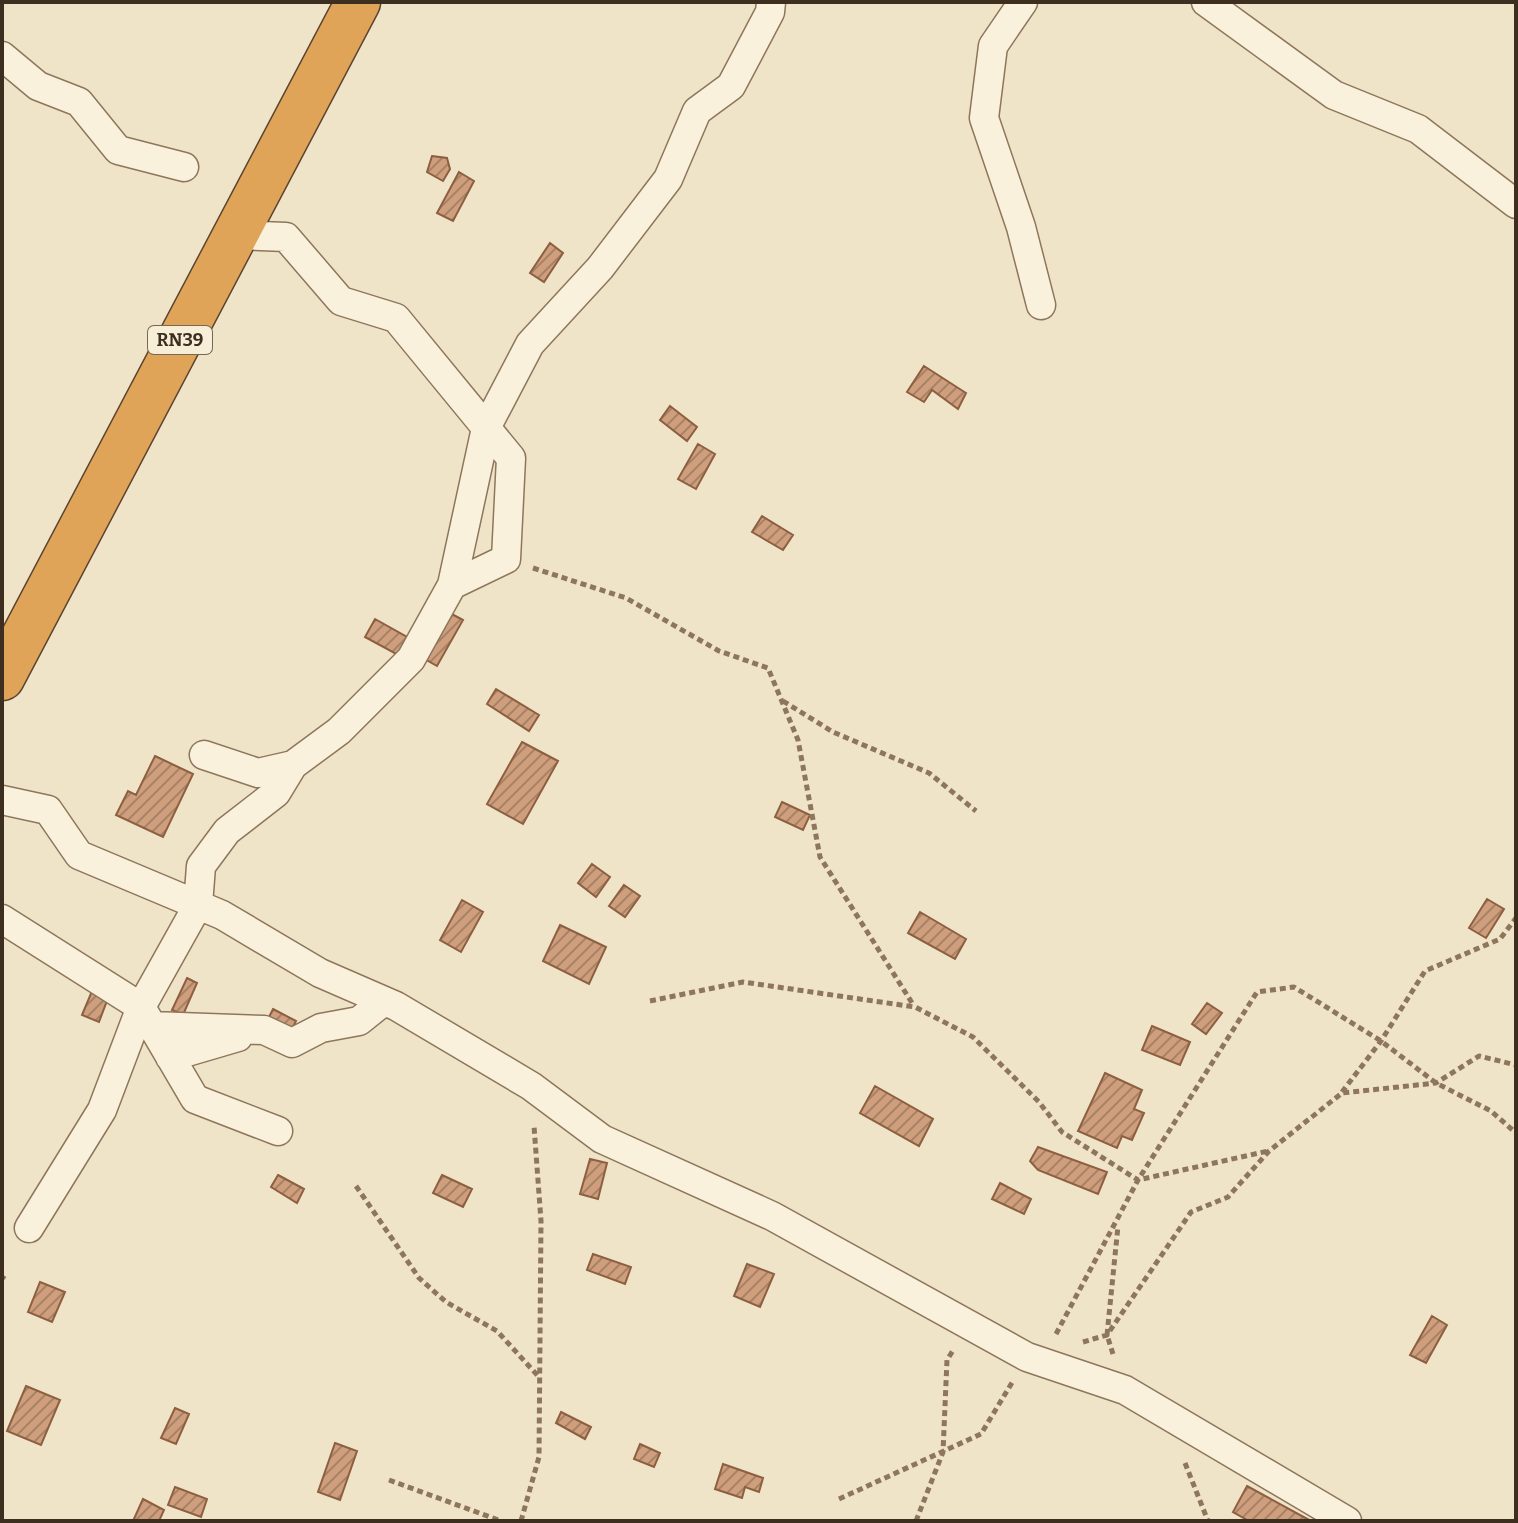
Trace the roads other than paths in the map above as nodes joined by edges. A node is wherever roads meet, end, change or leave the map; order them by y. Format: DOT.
graph roads {
  1 [pos="358,2"];
  2 [pos="771,2"];
  3 [pos="1023,2"];
  4 [pos="1206,2"];
  5 [pos="2,56"];
  6 [pos="184,167"];
  7 [pos="1516,204"];
  8 [pos="236,235"];
  9 [pos="1041,305"];
  10 [pos="486,428"];
  11 [pos="452,585"];
  12 [pos="2,678"];
  13 [pos="204,755"];
  14 [pos="293,765"];
  15 [pos="2,800"];
  16 [pos="198,905"];
  17 [pos="2,919"];
  18 [pos="384,1001"];
  19 [pos="146,1017"];
  20 [pos="264,1030"];
  21 [pos="170,1057"];
  22 [pos="278,1131"];
  23 [pos="29,1228"];
  24 [pos="1347,1521"];
  1 -- 8 [label="highway, RN39"];
  2 -- 10 [label="street"];
  3 -- 9 [label="street"];
  4 -- 7 [label="street"];
  5 -- 6 [label="street"];
  8 -- 10 [label="street"];
  8 -- 12 [label="highway, RN39"];
  10 -- 11 [label="street"];
  10 -- 11 [label="street"];
  11 -- 14 [label="street"];
  13 -- 14 [label="street"];
  14 -- 16 [label="street"];
  15 -- 16 [label="street"];
  16 -- 18 [label="street"];
  16 -- 19 [label="street"];
  17 -- 19 [label="street"];
  18 -- 20 [label="street"];
  18 -- 24 [label="street"];
  19 -- 20 [label="street"];
  19 -- 21 [label="street"];
  19 -- 23 [label="street"];
  20 -- 21 [label="street"];
  21 -- 22 [label="street"];
}
